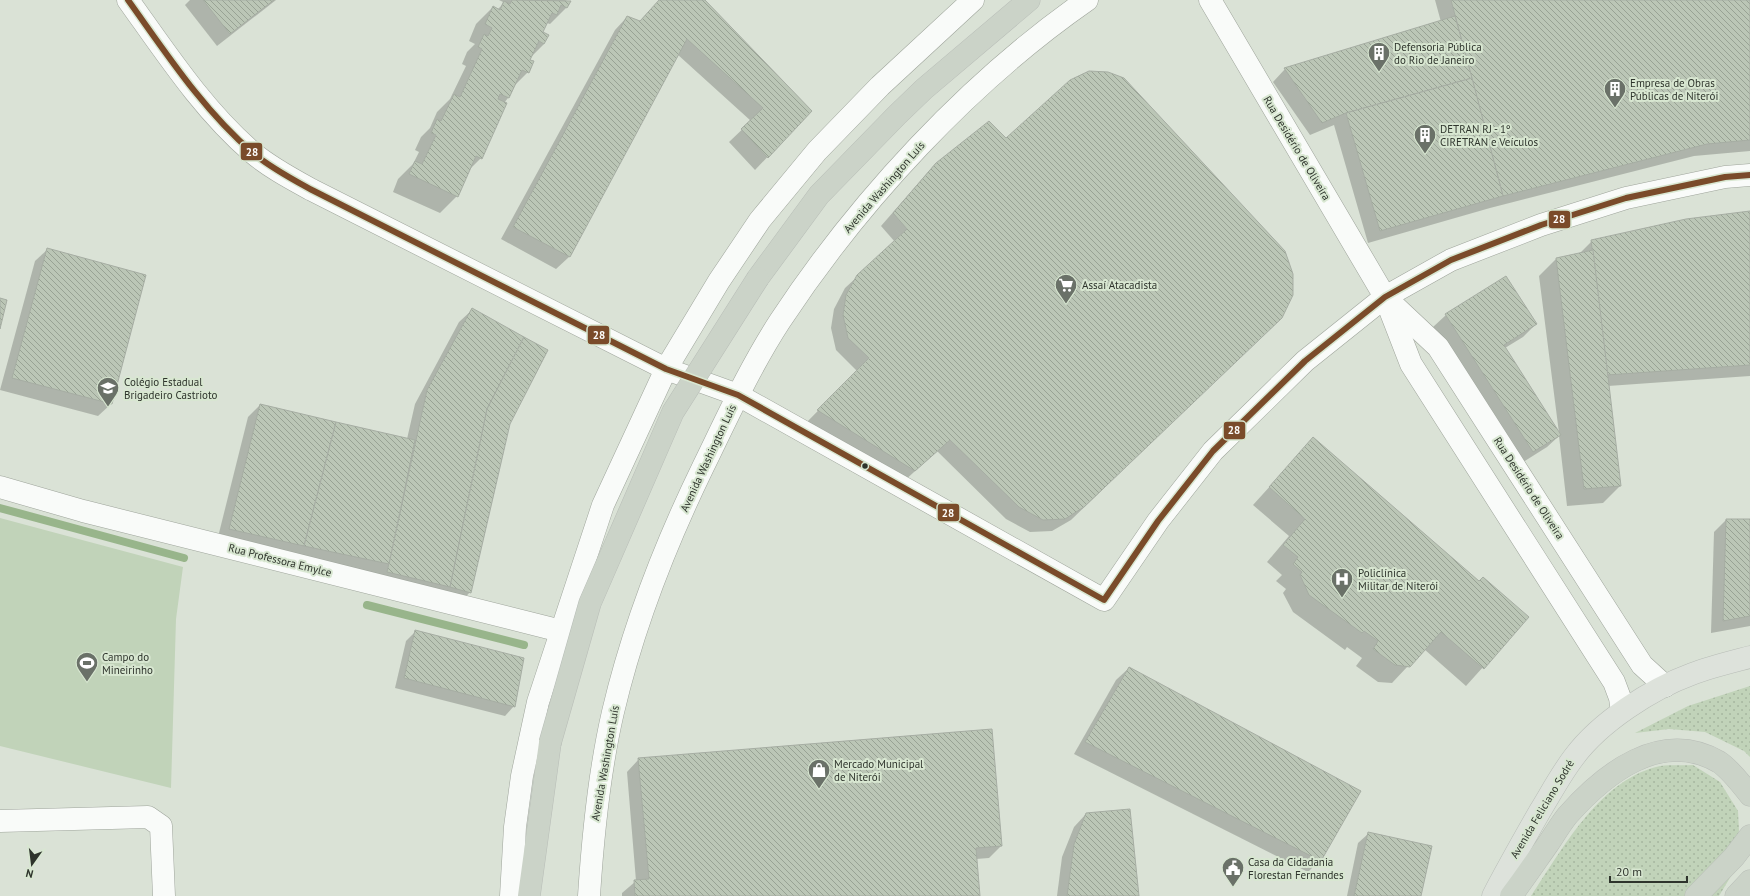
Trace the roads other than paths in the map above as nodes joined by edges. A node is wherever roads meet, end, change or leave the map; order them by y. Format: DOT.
graph roads {
  1 [pos="128,0"];
  2 [pos="973,0"];
  3 [pos="1029,0"];
  4 [pos="1087,0"];
  5 [pos="1210,0"];
  6 [pos="1750,175"];
  7 [pos="1385,297"];
  8 [pos="666,369"];
  9 [pos="738,395"];
  10 [pos="0,487"];
  11 [pos="561,631"];
  12 [pos="1750,657"];
  13 [pos="1665,686"];
  14 [pos="1622,711"];
  15 [pos="1750,795"];
  16 [pos="0,821"];
  17 [pos="1750,836"];
  18 [pos="1750,880"];
  19 [pos="164,896"];
  20 [pos="511,896"];
  21 [pos="529,896"];
  22 [pos="588,896"];
  23 [pos="1493,896"];
  24 [pos="1511,896"];
  25 [pos="1696,896"];
  26 [pos="1736,896"];
  1 -- 8 [label="street"];
  2 -- 8 [label="street"];
  3 -- 21 [label="highway, bridge"];
  4 -- 9 [label="street, Avenida Washington Luís"];
  5 -- 7 [label="street, Rua Desidério de Oliveira"];
  6 -- 7 [label="street"];
  7 -- 9 [label="street"];
  7 -- 13 [label="street, Rua Desidério de Oliveira"];
  7 -- 14 [label="street, Rua Desidério de Oliveira"];
  8 -- 9 [label="street"];
  8 -- 11 [label="street"];
  9 -- 22 [label="street, Avenida Washington Luís"];
  10 -- 11 [label="street, Rua Professora Emylce"];
  11 -- 20 [label="street"];
  12 -- 13 [label="main road, Avenida Feliciano Sodré"];
  13 -- 14 [label="main road, Avenida Feliciano Sodré"];
  14 -- 23 [label="main road, Avenida Feliciano Sodré"];
  15 -- 24 [label="highway"];
  16 -- 19 [label="street"];
  17 -- 25 [label="highway"];
  18 -- 26 [label="highway"];
}
